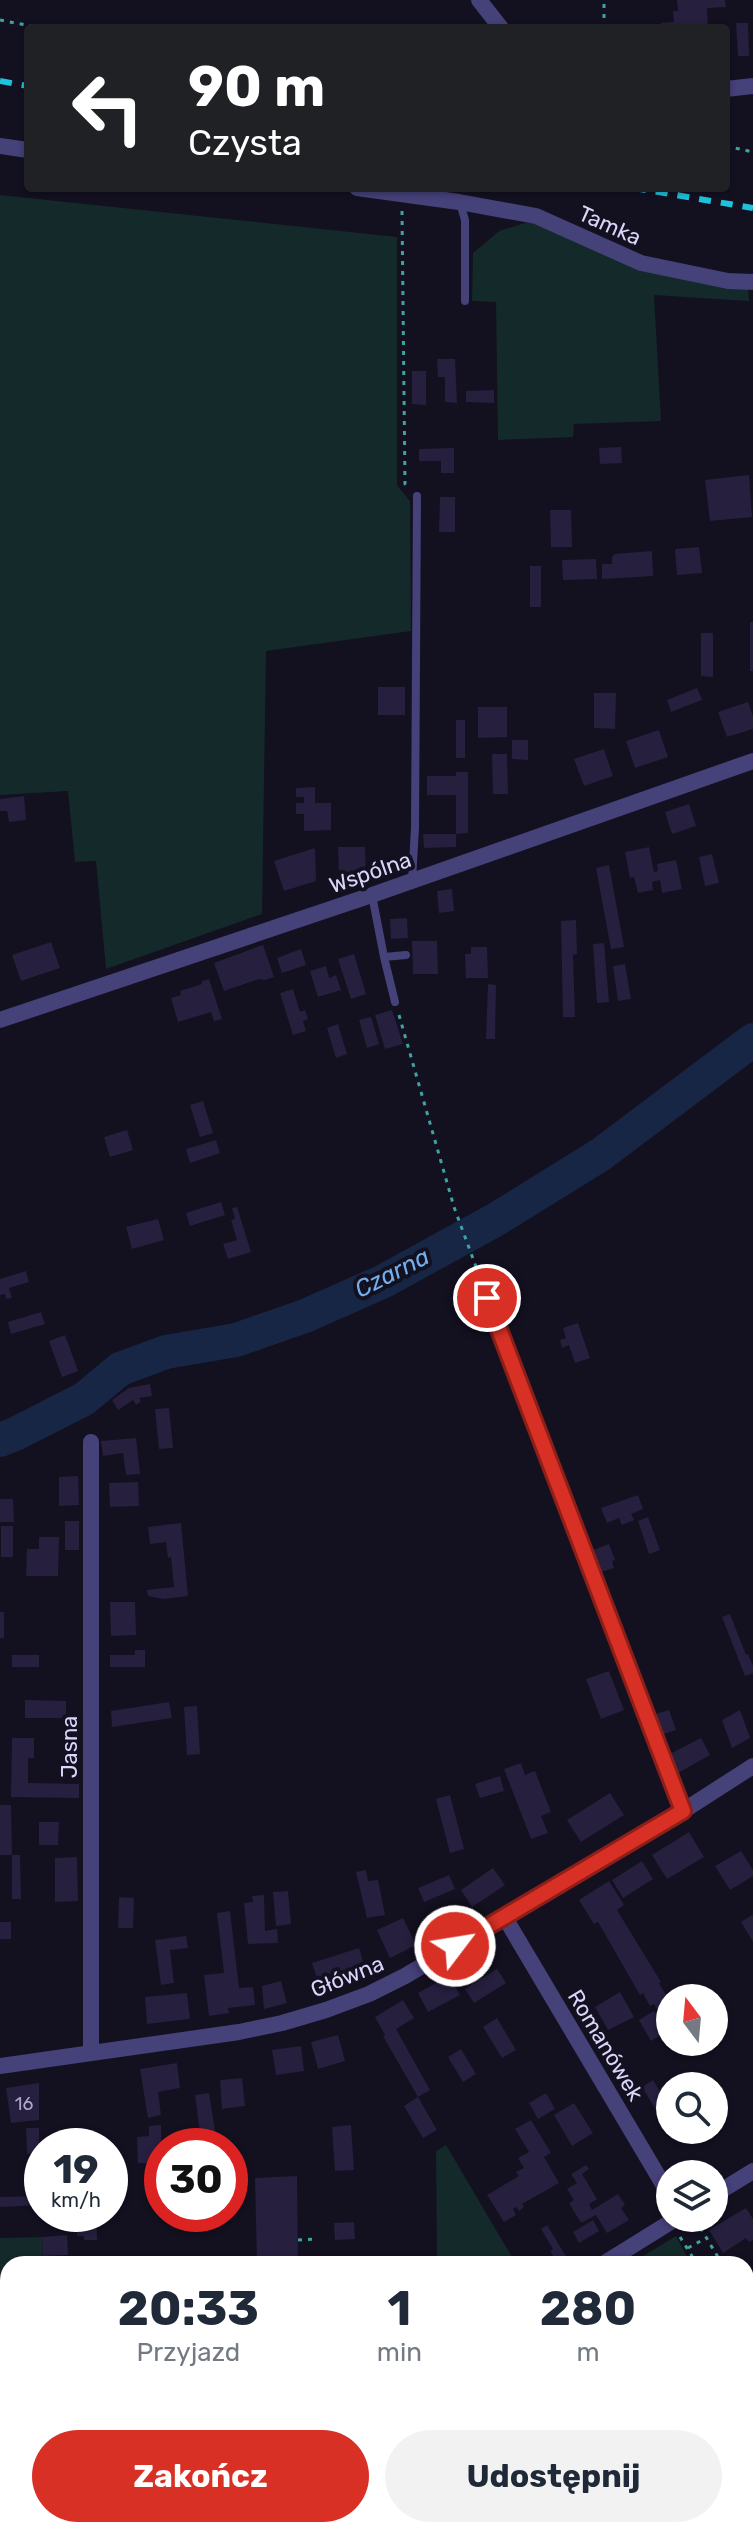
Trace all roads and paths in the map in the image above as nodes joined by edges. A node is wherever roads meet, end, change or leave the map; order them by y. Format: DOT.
graph roads {
  1 [pos="479,0"];
  2 [pos="604,0"];
  3 [pos="0,20"];
  4 [pos="498,24"];
  5 [pos="604,24"];
  6 [pos="24,25"];
  7 [pos="753,86"];
  8 [pos="730,89"];
  9 [pos="0,146"];
  10 [pos="730,147"];
  11 [pos="24,149"];
  12 [pos="753,152"];
  13 [pos="383,192"];
  14 [pos="402,195"];
  15 [pos="459,202"];
  16 [pos="753,283"];
  17 [pos="465,301"];
  18 [pos="417,496"];
  19 [pos="753,761"];
  20 [pos="412,881"];
  21 [pos="372,895"];
  22 [pos="406,955"];
  23 [pos="384,957"];
  24 [pos="395,1002"];
  25 [pos="0,1020"];
  26 [pos="487,1298"];
  27 [pos="91,1442"];
  28 [pos="753,1766"];
  29 [pos="683,1811"];
  30 [pos="504,1916"];
  31 [pos="91,2052"];
  32 [pos="0,2066"];
  33 [pos="753,2171"];
  34 [pos="656,2172"];
  35 [pos="728,2186"];
  36 [pos="656,2231"];
  37 [pos="703,2232"];
  38 [pos="706,2238"];
  39 [pos="318,2239"];
  40 [pos="298,2240"];
  41 [pos="688,2248"];
  42 [pos="616,2256"];
  43 [pos="717,2256"];
  1 -- 4 [label="street"];
  2 -- 5 [label="path"];
  3 -- 6 [label="path"];
  7 -- 8 [label="street"];
  9 -- 11 [label="street"];
  10 -- 12 [label="path"];
  13 -- 14 [label="street, Tamka"];
  14 -- 15 [label="street, Tamka"];
  14 -- 18 [label="path"];
  15 -- 16 [label="street, Tamka"];
  15 -- 17 [label="lane"];
  18 -- 20 [label="lane"];
  19 -- 20 [label="street, Wspólna"];
  20 -- 21 [label="street, Wspólna"];
  21 -- 23 [label="lane"];
  21 -- 25 [label="street, Wspólna"];
  22 -- 23 [label="lane"];
  23 -- 24 [label="lane"];
  24 -- 26 [label="path"];
  26 -- 29 [label="street"];
  27 -- 31 [label="street, Jasna"];
  28 -- 29 [label="street, Główna"];
  29 -- 30 [label="street, Główna"];
  30 -- 31 [label="street, Główna"];
  30 -- 34 [label="street, Romanówek"];
  31 -- 32 [label="street, Główna"];
  33 -- 35 [label="street"];
  36 -- 42 [label="street"];
  37 -- 38 [label="path"];
  38 -- 41 [label="path"];
  38 -- 43 [label="path"];
  39 -- 40 [label="path"];
}
